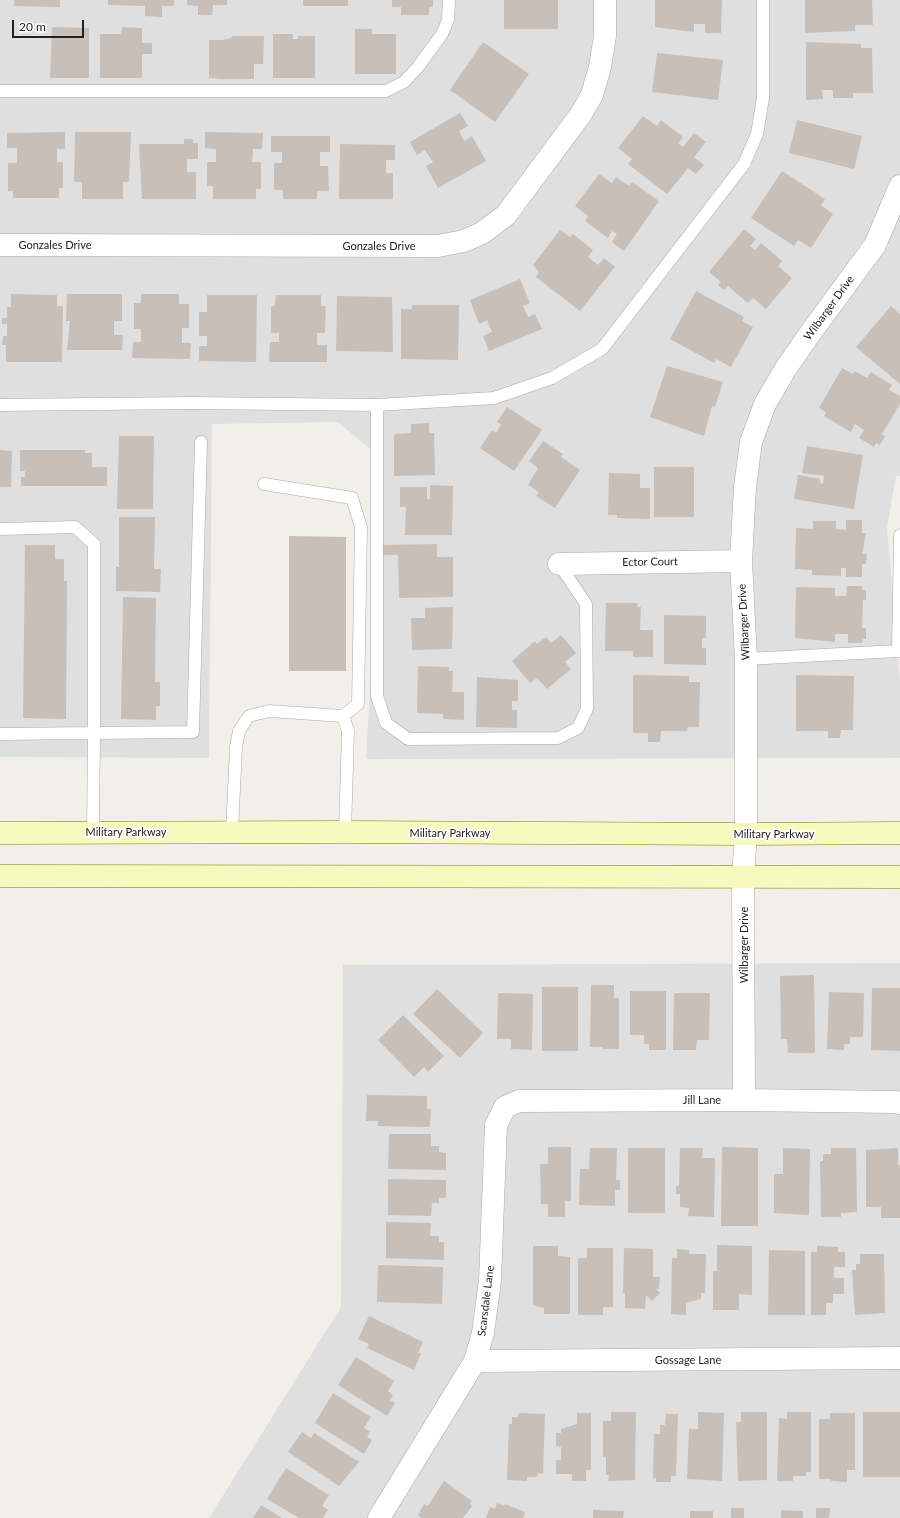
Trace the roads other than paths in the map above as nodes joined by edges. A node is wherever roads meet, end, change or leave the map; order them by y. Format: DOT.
graph roads {
  1 [pos="449,0"];
  2 [pos="605,0"];
  3 [pos="763,0"];
  4 [pos="0,91"];
  5 [pos="900,186"];
  6 [pos="0,245"];
  7 [pos="0,404"];
  8 [pos="376,405"];
  9 [pos="201,442"];
  10 [pos="264,484"];
  11 [pos="0,529"];
  12 [pos="900,535"];
  13 [pos="741,560"];
  14 [pos="559,564"];
  15 [pos="746,659"];
  16 [pos="343,716"];
  17 [pos="94,733"];
  18 [pos="0,734"];
  19 [pos="93,832"];
  20 [pos="232,832"];
  21 [pos="345,832"];
  22 [pos="0,833"];
  23 [pos="900,833"];
  24 [pos="746,834"];
  25 [pos="0,876"];
  26 [pos="743,876"];
  27 [pos="900,877"];
  28 [pos="744,1100"];
  29 [pos="900,1103"];
  30 [pos="505,1107"];
  31 [pos="900,1358"];
  32 [pos="475,1361"];
  33 [pos="379,1518"];
  1 -- 4 [label="lane"];
  2 -- 6 [label="street, Gonzales Drive"];
  3 -- 8 [label="lane"];
  5 -- 13 [label="street, Wilbarger Drive"];
  7 -- 8 [label="lane"];
  8 -- 14 [label="lane"];
  9 -- 17 [label="lane"];
  10 -- 16 [label="lane"];
  11 -- 17 [label="lane"];
  12 -- 15 [label="lane"];
  13 -- 14 [label="street, Ector Court"];
  13 -- 15 [label="street, Wilbarger Drive"];
  15 -- 24 [label="street, Wilbarger Drive"];
  16 -- 20 [label="lane"];
  16 -- 21 [label="lane"];
  17 -- 18 [label="lane"];
  17 -- 19 [label="lane"];
  19 -- 20 [label="main road, Military Parkway"];
  19 -- 22 [label="main road, Military Parkway"];
  20 -- 21 [label="main road, Military Parkway"];
  21 -- 24 [label="main road, Military Parkway"];
  23 -- 24 [label="main road, Military Parkway"];
  24 -- 26 [label="street, Wilbarger Drive"];
  25 -- 26 [label="main road"];
  26 -- 27 [label="main road"];
  26 -- 28 [label="street, Wilbarger Drive"];
  28 -- 29 [label="street, Jill Lane"];
  28 -- 30 [label="street, Jill Lane"];
  30 -- 32 [label="street, Scarsdale Lane"];
  31 -- 32 [label="street, Gossage Lane"];
  32 -- 33 [label="street, Scarsdale Lane"];
}
